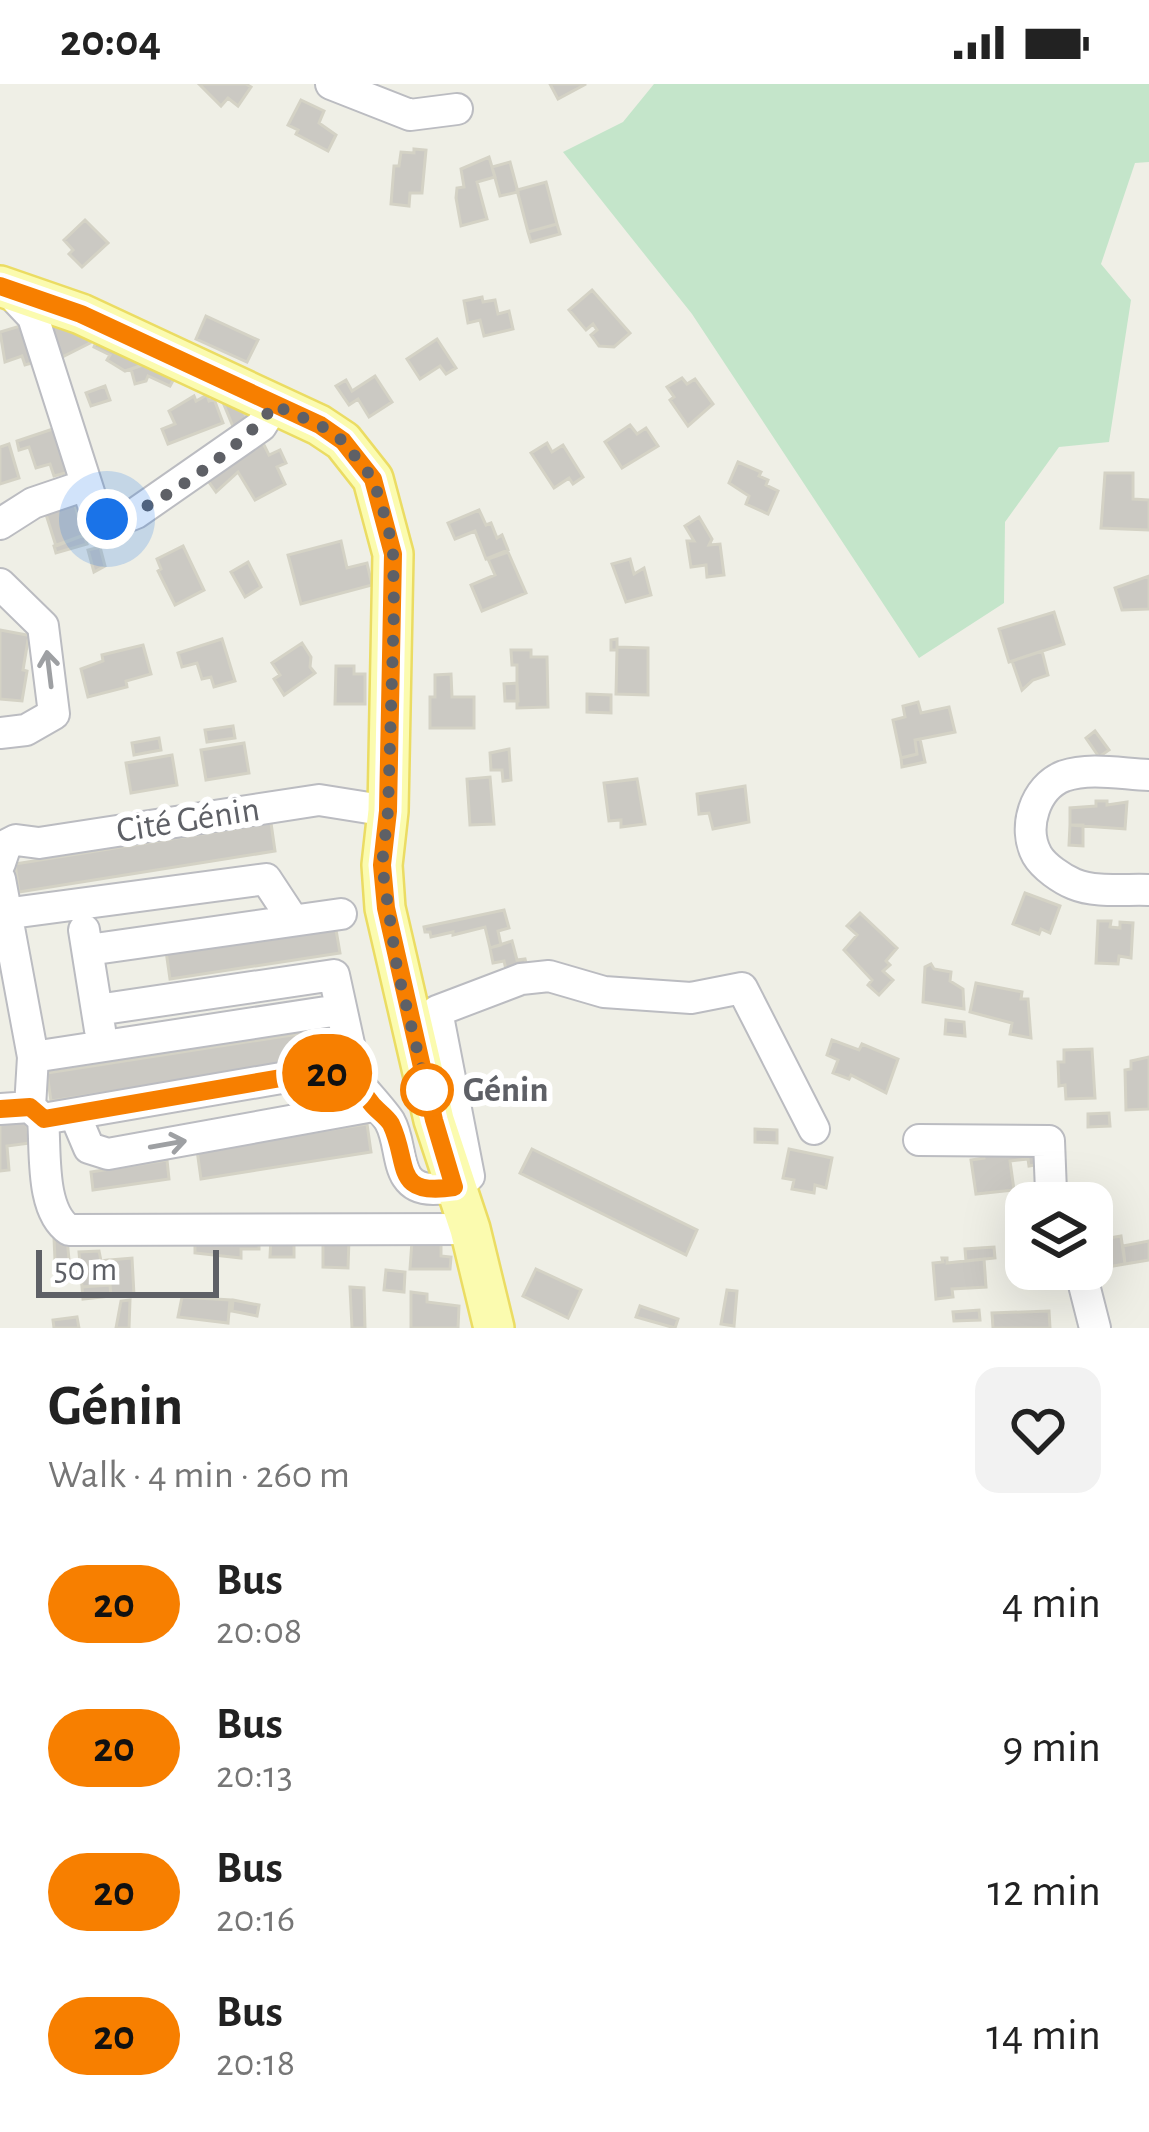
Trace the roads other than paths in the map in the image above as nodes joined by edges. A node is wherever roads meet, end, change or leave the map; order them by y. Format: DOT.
graph roads {
  1 [pos="331,84"];
  2 [pos="458,109"];
  3 [pos="9,288"];
  4 [pos="274,405"];
  5 [pos="86,485"];
  6 [pos="0,524"];
  7 [pos="0,584"];
  8 [pos="0,733"];
  9 [pos="1149,775"];
  10 [pos="388,811"];
  11 [pos="0,862"];
  12 [pos="0,879"];
  13 [pos="1149,890"];
  14 [pos="80,906"];
  15 [pos="4,914"];
  16 [pos="341,914"];
  17 [pos="293,920"];
  18 [pos="88,950"];
  19 [pos="98,1010"];
  20 [pos="339,1010"];
  21 [pos="103,1046"];
  22 [pos="33,1057"];
  23 [pos="352,1077"];
  24 [pos="373,1106"];
  25 [pos="37,1113"];
  26 [pos="814,1130"];
  27 [pos="919,1140"];
  28 [pos="1051,1182"];
  29 [pos="454,1187"];
  30 [pos="470,1228"];
  31 [pos="1085,1290"];
  32 [pos="494,1328"];
  33 [pos="1095,1328"];
  1 -- 2 [label="street"];
  3 -- 4 [label="main road"];
  3 -- 5 [label="street"];
  4 -- 5 [label="street"];
  4 -- 10 [label="main road"];
  5 -- 6 [label="street"];
  8 -- 7 [label="street, one-way"];
  9 -- 13 [label="street"];
  10 -- 11 [label="street, Cité Génin"];
  10 -- 29 [label="main road"];
  12 -- 15 [label="street"];
  14 -- 15 [label="street"];
  14 -- 17 [label="street"];
  14 -- 18 [label="street"];
  15 -- 22 [label="street"];
  16 -- 17 [label="street"];
  17 -- 18 [label="street"];
  18 -- 19 [label="street"];
  19 -- 20 [label="street"];
  19 -- 21 [label="street"];
  20 -- 21 [label="street"];
  20 -- 23 [label="street"];
  21 -- 22 [label="street"];
  22 -- 25 [label="street"];
  23 -- 24 [label="street"];
  23 -- 25 [label="street"];
  25 -- 24 [label="street, one-way"];
  24 -- 29 [label="street"];
  25 -- 30 [label="street"];
  26 -- 29 [label="street"];
  27 -- 28 [label="street"];
  29 -- 30 [label="main road"];
  30 -- 32 [label="main road"];
  31 -- 33 [label="street"];
}
